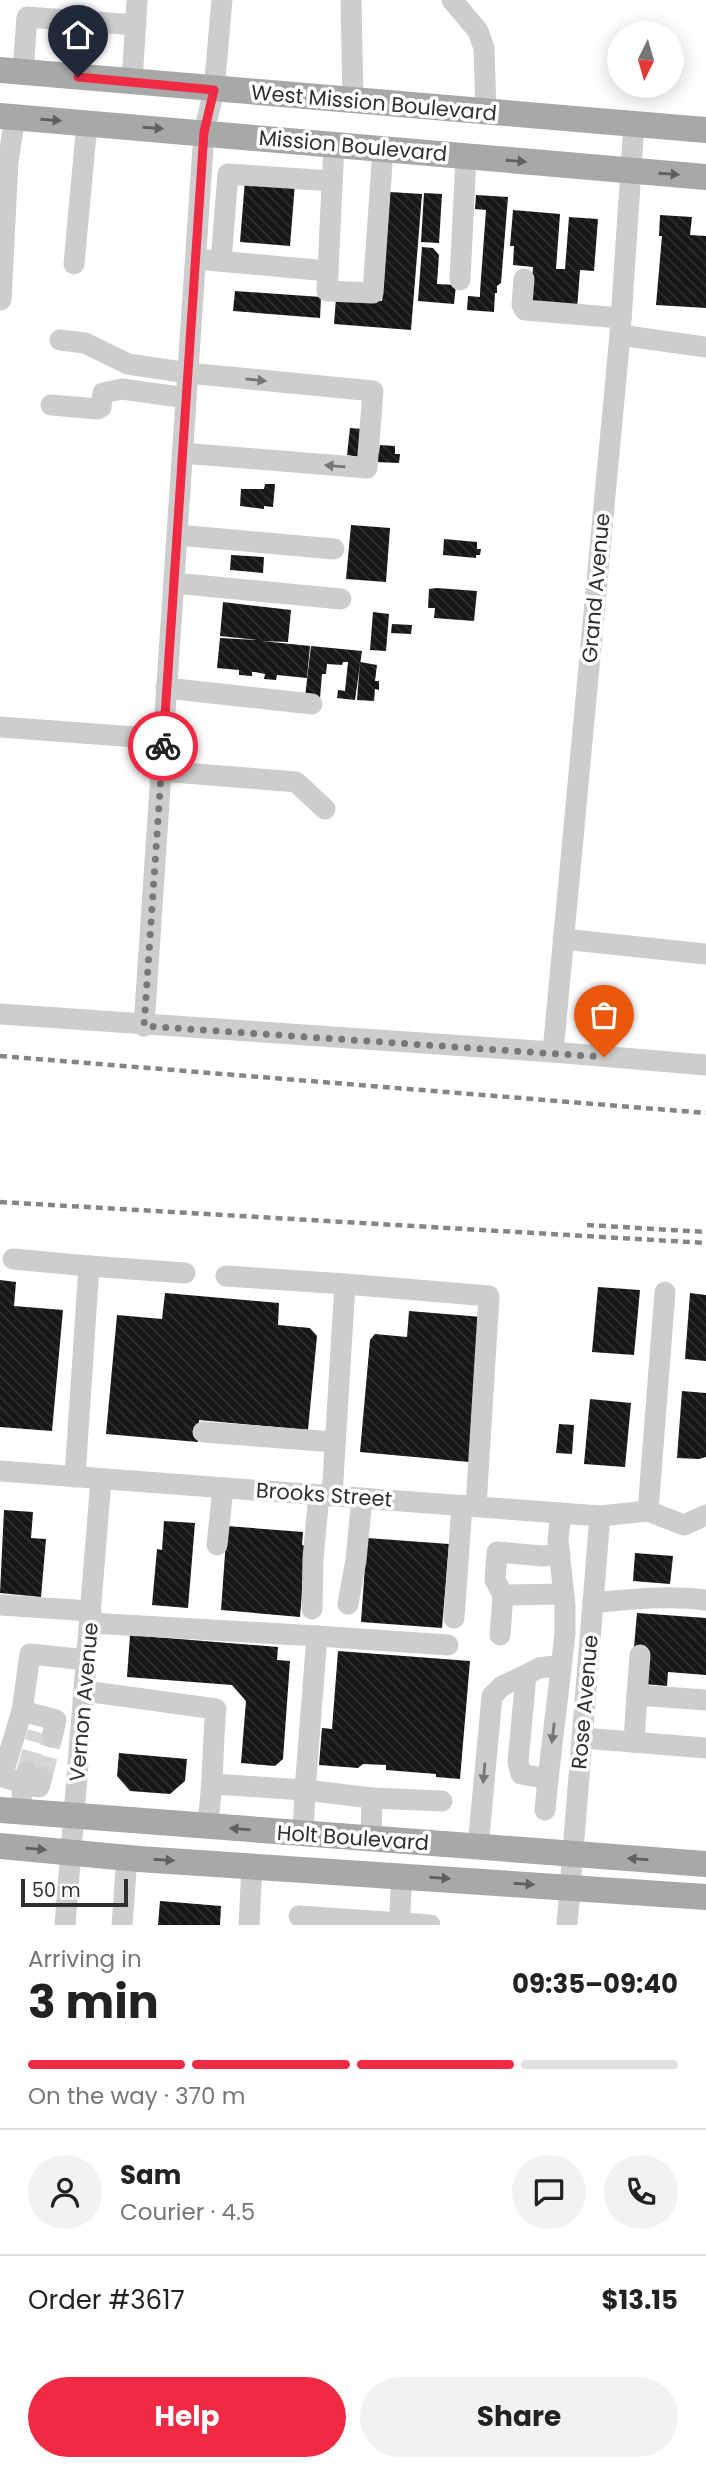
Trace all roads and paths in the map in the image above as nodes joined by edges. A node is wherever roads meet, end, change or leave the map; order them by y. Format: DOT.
graph roads {
  1 [pos="138,0"];
  2 [pos="222,0"];
  3 [pos="351,0"];
  4 [pos="452,0"];
  5 [pos="27,9"];
  6 [pos="136,25"];
  7 [pos="12,71"];
  8 [pos="132,82"];
  9 [pos="214,90"];
  10 [pos="353,101"];
  11 [pos="486,112"];
  12 [pos="7,117"];
  13 [pos="87,123"];
  14 [pos="634,124"];
  15 [pos="706,130"];
  16 [pos="204,132"];
  17 [pos="334,144"];
  18 [pos="383,149"];
  19 [pos="466,156"];
  20 [pos="631,172"];
  21 [pos="706,177"];
  22 [pos="332,181"];
  23 [pos="196,259"];
  24 [pos="221,261"];
  25 [pos="74,264"];
  26 [pos="328,271"];
  27 [pos="524,279"];
  28 [pos="460,280"];
  29 [pos="1,300"];
  30 [pos="620,326"];
  31 [pos="60,340"];
  32 [pos="706,347"];
  33 [pos="146,367"];
  34 [pos="188,373"];
  35 [pos="143,392"];
  36 [pos="186,398"];
  37 [pos="51,405"];
  38 [pos="182,453"];
  39 [pos="177,535"];
  40 [pos="334,549"];
  41 [pos="174,583"];
  42 [pos="341,599"];
  43 [pos="166,688"];
  44 [pos="312,704"];
  45 [pos="0,727"];
  46 [pos="163,739"];
  47 [pos="161,771"];
  48 [pos="325,809"];
  49 [pos="564,939"];
  50 [pos="706,954"];
  51 [pos="0,1014"];
  52 [pos="144,1026"];
  53 [pos="553,1052"];
  54 [pos="706,1065"];
  55 [pos="13,1259"];
  56 [pos="89,1266"];
  57 [pos="185,1273"];
  58 [pos="226,1276"];
  59 [pos="345,1284"];
  60 [pos="665,1292"];
  61 [pos="202,1432"];
  62 [pos="335,1442"];
  63 [pos="0,1471"];
  64 [pos="75,1477"];
  65 [pos="101,1479"];
  66 [pos="223,1488"];
  67 [pos="326,1495"];
  68 [pos="362,1498"];
  69 [pos="469,1506"];
  70 [pos="648,1511"];
  71 [pos="561,1513"];
  72 [pos="706,1515"];
  73 [pos="600,1516"];
  74 [pos="216,1545"];
  75 [pos="559,1554"];
  76 [pos="564,1594"];
  77 [pos="503,1595"];
  78 [pos="706,1600"];
  79 [pos="593,1603"];
  80 [pos="348,1604"];
  81 [pos="0,1605"];
  82 [pos="312,1609"];
  83 [pos="90,1618"];
  84 [pos="454,1618"];
  85 [pos="500,1634"];
  86 [pos="317,1636"];
  87 [pos="448,1645"];
  88 [pos="590,1648"];
  89 [pos="640,1655"];
  90 [pos="562,1656"];
  91 [pos="87,1660"];
  92 [pos="526,1675"];
  93 [pos="85,1691"];
  94 [pos="637,1695"];
  95 [pos="706,1700"];
  96 [pos="583,1738"];
  97 [pos="634,1742"];
  98 [pos="706,1748"];
  99 [pos="548,1779"];
  100 [pos="213,1784"];
  101 [pos="305,1790"];
  102 [pos="372,1798"];
  103 [pos="442,1801"];
  104 [pos="10,1810"];
  105 [pos="545,1810"];
  106 [pos="75,1816"];
  107 [pos="207,1826"];
  108 [pos="303,1834"];
  109 [pos="371,1839"];
  110 [pos="0,1846"];
  111 [pos="478,1847"];
  112 [pos="71,1852"];
  113 [pos="573,1854"];
  114 [pos="127,1857"];
  115 [pos="706,1864"];
  116 [pos="252,1866"];
  117 [pos="402,1876"];
  118 [pos="571,1888"];
  119 [pos="706,1897"];
  120 [pos="299,1916"];
  121 [pos="399,1924"];
  122 [pos="65,1925"];
  123 [pos="122,1925"];
  124 [pos="249,1925"];
  125 [pos="430,1925"];
  126 [pos="567,1925"];
  1 -- 6 [label="street"];
  2 -- 9 [label="street"];
  3 -- 10 [label="street"];
  4 -- 11 [label="street"];
  5 -- 6 [label="street"];
  5 -- 7 [label="street"];
  6 -- 8 [label="street"];
  7 -- 8 [label="main road, West Mission Boulevard"];
  8 -- 9 [label="main road, West Mission Boulevard"];
  9 -- 10 [label="main road, West Mission Boulevard"];
  9 -- 16 [label="street"];
  10 -- 11 [label="main road, West Mission Boulevard"];
  11 -- 14 [label="main road, West Mission Boulevard"];
  12 -- 13 [label="main road, Mission Boulevard, one-way"];
  12 -- 29 [label="street"];
  13 -- 16 [label="main road, Mission Boulevard, one-way"];
  13 -- 25 [label="street"];
  14 -- 15 [label="main road, West Mission Boulevard"];
  14 -- 20 [label="street, Grand Avenue"];
  16 -- 17 [label="main road, Mission Boulevard"];
  16 -- 23 [label="street"];
  17 -- 18 [label="main road, Mission Boulevard"];
  17 -- 22 [label="street"];
  18 -- 19 [label="main road, Mission Boulevard"];
  18 -- 26 [label="street"];
  19 -- 20 [label="main road, Mission Boulevard, one-way"];
  19 -- 28 [label="street"];
  20 -- 21 [label="main road, Mission Boulevard, one-way"];
  20 -- 30 [label="street, Grand Avenue"];
  22 -- 24 [label="street"];
  22 -- 26 [label="street"];
  23 -- 24 [label="street"];
  23 -- 34 [label="street"];
  24 -- 26 [label="street"];
  27 -- 30 [label="street"];
  30 -- 32 [label="street"];
  30 -- 49 [label="street, Grand Avenue"];
  31 -- 33 [label="street"];
  33 -- 34 [label="street"];
  33 -- 35 [label="street"];
  34 -- 36 [label="street"];
  34 -- 38 [label="street, one-way"];
  35 -- 36 [label="street"];
  35 -- 37 [label="street"];
  36 -- 38 [label="street"];
  38 -- 39 [label="street"];
  39 -- 40 [label="street"];
  39 -- 41 [label="street"];
  41 -- 42 [label="street"];
  41 -- 43 [label="street"];
  43 -- 44 [label="street"];
  43 -- 46 [label="street"];
  45 -- 46 [label="street"];
  46 -- 47 [label="street"];
  47 -- 48 [label="street"];
  47 -- 52 [label="street"];
  49 -- 50 [label="street"];
  49 -- 53 [label="street, Grand Avenue"];
  51 -- 52 [label="street"];
  52 -- 53 [label="street"];
  53 -- 54 [label="street"];
  55 -- 56 [label="street"];
  56 -- 57 [label="street"];
  56 -- 64 [label="street"];
  58 -- 59 [label="street"];
  59 -- 62 [label="street"];
  59 -- 69 [label="street"];
  60 -- 70 [label="street"];
  61 -- 62 [label="street"];
  62 -- 67 [label="street"];
  63 -- 64 [label="street, Brooks Street"];
  64 -- 65 [label="street, Brooks Street"];
  65 -- 66 [label="street, Brooks Street"];
  65 -- 83 [label="street, Vernon Avenue"];
  66 -- 67 [label="street, Brooks Street"];
  66 -- 74 [label="street"];
  67 -- 68 [label="street, Brooks Street"];
  67 -- 82 [label="street"];
  68 -- 69 [label="street, Brooks Street"];
  68 -- 80 [label="street"];
  69 -- 71 [label="street, Brooks Street"];
  69 -- 84 [label="street"];
  70 -- 72 [label="street"];
  70 -- 73 [label="street, Brooks Street"];
  71 -- 73 [label="street, Brooks Street"];
  71 -- 75 [label="street"];
  73 -- 79 [label="street, Rose Avenue"];
  75 -- 76 [label="street"];
  75 -- 77 [label="street"];
  76 -- 77 [label="street"];
  76 -- 90 [label="street"];
  77 -- 85 [label="street"];
  78 -- 79 [label="street"];
  79 -- 88 [label="street, Rose Avenue"];
  81 -- 83 [label="street"];
  83 -- 86 [label="street"];
  83 -- 91 [label="street, Vernon Avenue"];
  86 -- 87 [label="street"];
  86 -- 101 [label="street"];
  88 -- 90 [label="street"];
  88 -- 96 [label="street, Rose Avenue"];
  89 -- 94 [label="street"];
  90 -- 92 [label="street"];
  90 -- 99 [label="street, one-way"];
  91 -- 93 [label="street, Vernon Avenue"];
  91 -- 104 [label="street"];
  92 -- 99 [label="street"];
  92 -- 111 [label="street, one-way"];
  93 -- 100 [label="street"];
  93 -- 106 [label="street, Vernon Avenue"];
  94 -- 95 [label="street"];
  94 -- 97 [label="street"];
  96 -- 97 [label="street"];
  96 -- 113 [label="street, Rose Avenue"];
  97 -- 98 [label="street"];
  99 -- 105 [label="street"];
  100 -- 101 [label="street"];
  100 -- 107 [label="street"];
  101 -- 102 [label="street"];
  101 -- 108 [label="street"];
  102 -- 103 [label="street"];
  102 -- 109 [label="street"];
  104 -- 106 [label="main road, Holt Boulevard"];
  106 -- 107 [label="main road, Holt Boulevard"];
  106 -- 112 [label="street, Vernon Avenue"];
  108 -- 107 [label="main road, Holt Boulevard, one-way"];
  108 -- 109 [label="main road, Holt Boulevard"];
  109 -- 111 [label="main road, Holt Boulevard"];
  110 -- 112 [label="main road, Holt Boulevard, one-way"];
  111 -- 113 [label="main road, Holt Boulevard"];
  112 -- 114 [label="main road, Holt Boulevard"];
  112 -- 122 [label="street, Vernon Avenue"];
  115 -- 113 [label="main road, Holt Boulevard, one-way"];
  113 -- 118 [label="street, Rose Avenue"];
  114 -- 116 [label="main road, Holt Boulevard, one-way"];
  114 -- 123 [label="street"];
  116 -- 117 [label="main road, Holt Boulevard"];
  116 -- 124 [label="street"];
  117 -- 118 [label="main road, Holt Boulevard, one-way"];
  117 -- 121 [label="street"];
  118 -- 119 [label="main road, Holt Boulevard"];
  118 -- 126 [label="street, Rose Avenue"];
  120 -- 121 [label="street"];
  121 -- 125 [label="street"];
}
